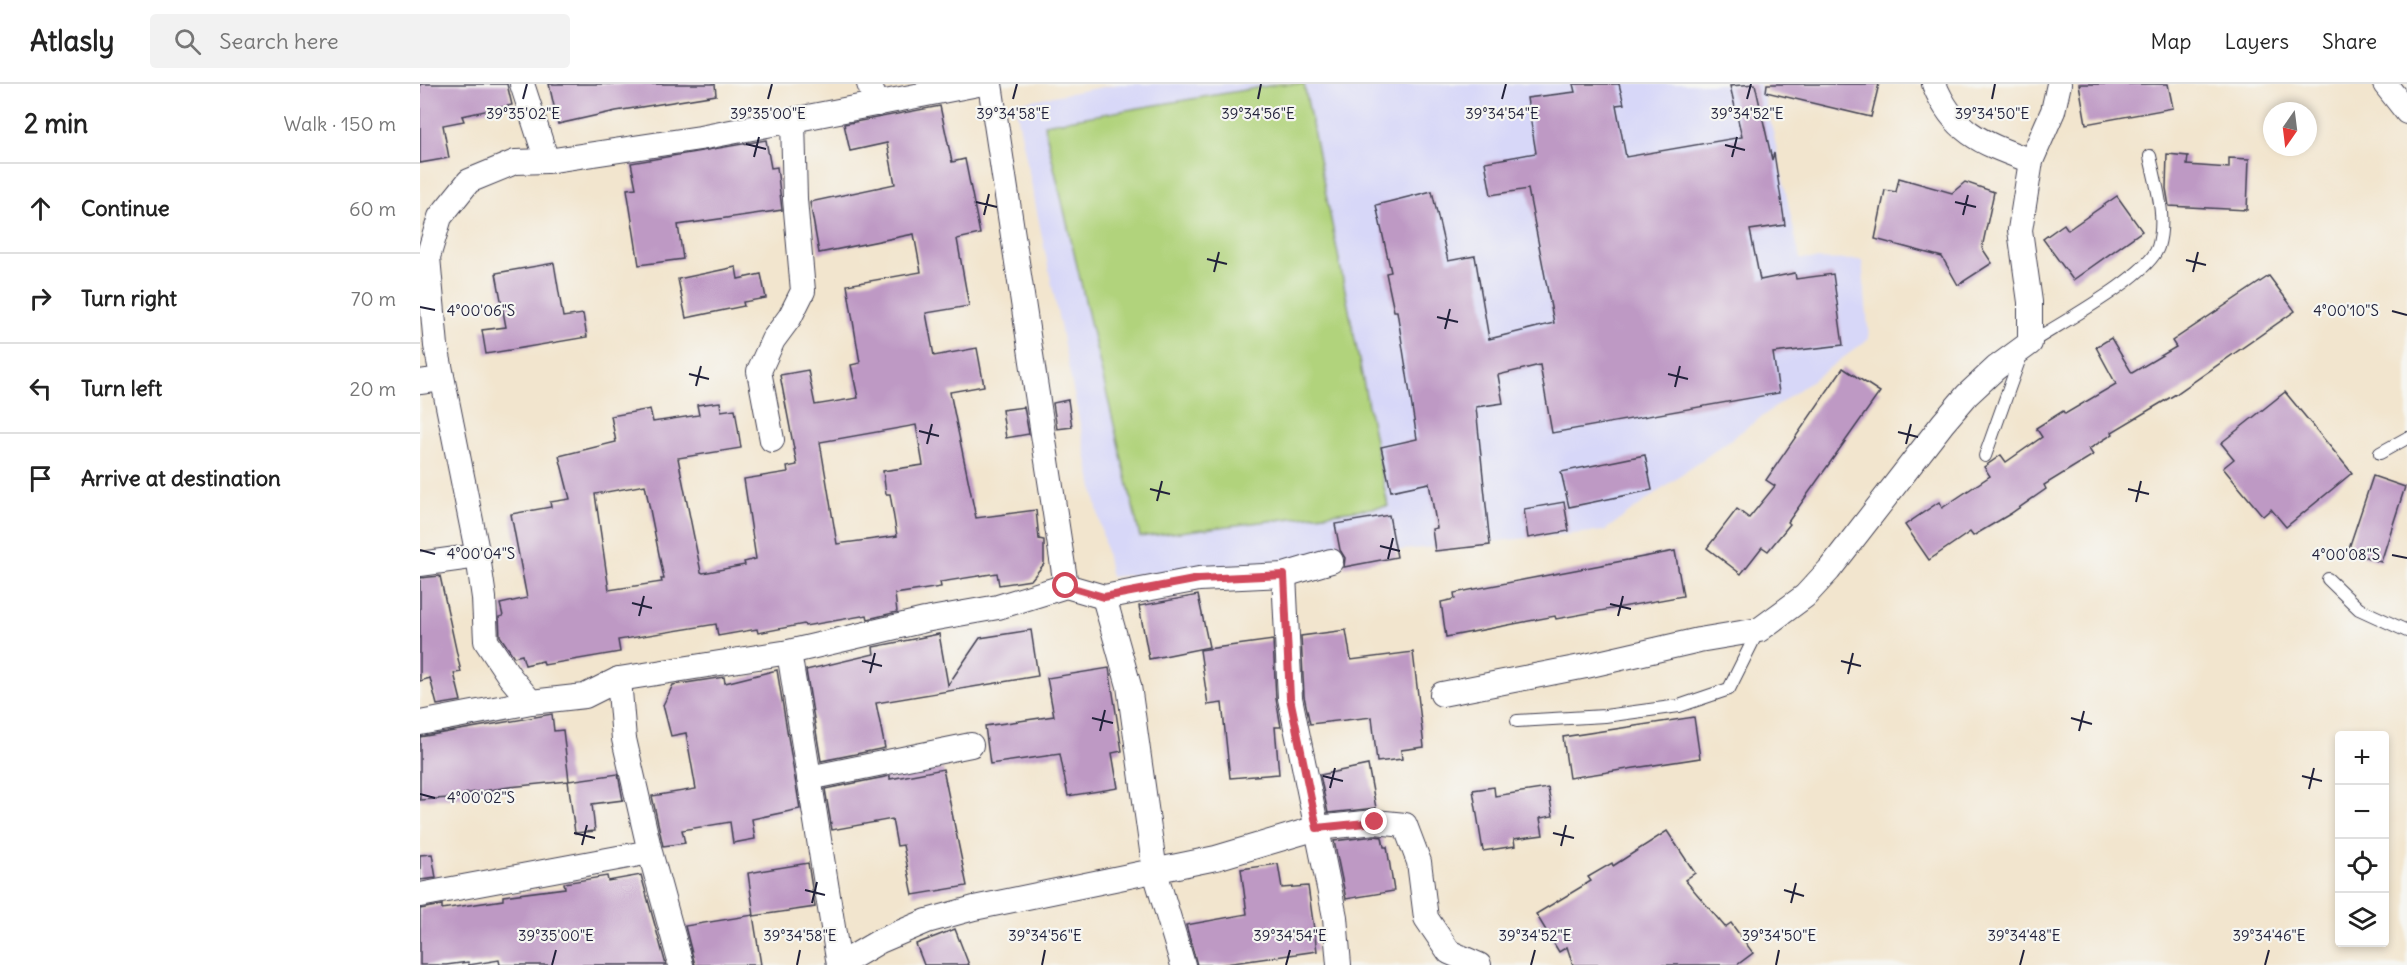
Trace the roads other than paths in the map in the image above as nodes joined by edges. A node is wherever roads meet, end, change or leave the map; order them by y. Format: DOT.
graph roads {
  1 [pos="522,84"];
  2 [pos="978,84"];
  3 [pos="990,84"];
  4 [pos="1934,84"];
  5 [pos="2059,84"];
  6 [pos="2385,84"];
  7 [pos="873,94"];
  8 [pos="2407,112"];
  9 [pos="793,120"];
  10 [pos="2150,156"];
  11 [pos="2031,161"];
  12 [pos="547,162"];
  13 [pos="430,216"];
  14 [pos="2026,346"];
  15 [pos="431,380"];
  16 [pos="2407,438"];
  17 [pos="772,440"];
  18 [pos="2380,453"];
  19 [pos="1985,456"];
  20 [pos="478,556"];
  21 [pos="1331,561"];
  22 [pos="420,564"];
  23 [pos="1284,575"];
  24 [pos="2328,579"];
  25 [pos="1066,586"];
  26 [pos="1104,597"];
  27 [pos="1759,630"];
  28 [pos="2407,631"];
  29 [pos="789,652"];
  30 [pos="619,679"];
  31 [pos="1442,694"];
  32 [pos="531,702"];
  33 [pos="1517,721"];
  34 [pos="420,723"];
  35 [pos="971,745"];
  36 [pos="809,778"];
  37 [pos="1317,828"];
  38 [pos="650,852"];
  39 [pos="1155,872"];
  40 [pos="420,895"];
  41 [pos="681,965"];
  42 [pos="839,965"];
  43 [pos="1183,965"];
  44 [pos="1339,965"];
  45 [pos="1479,965"];
  1 -- 12 [label="street"];
  2 -- 7 [label="street"];
  3 -- 25 [label="street"];
  4 -- 11 [label="street"];
  5 -- 11 [label="street"];
  6 -- 8 [label="street"];
  7 -- 9 [label="street"];
  9 -- 12 [label="street"];
  9 -- 17 [label="street"];
  10 -- 14 [label="lane"];
  11 -- 14 [label="street"];
  12 -- 13 [label="street"];
  13 -- 15 [label="street"];
  14 -- 19 [label="lane"];
  14 -- 27 [label="street"];
  15 -- 20 [label="street"];
  16 -- 18 [label="lane"];
  20 -- 22 [label="street"];
  20 -- 32 [label="street"];
  21 -- 23 [label="street"];
  23 -- 26 [label="street"];
  23 -- 37 [label="street"];
  24 -- 28 [label="lane"];
  25 -- 26 [label="street"];
  25 -- 29 [label="street"];
  26 -- 39 [label="street"];
  27 -- 31 [label="street"];
  27 -- 33 [label="lane"];
  29 -- 30 [label="street"];
  29 -- 36 [label="street"];
  30 -- 32 [label="street"];
  30 -- 38 [label="street"];
  32 -- 34 [label="street"];
  35 -- 36 [label="street"];
  36 -- 42 [label="street"];
  37 -- 39 [label="street"];
  37 -- 44 [label="street"];
  37 -- 45 [label="street"];
  38 -- 40 [label="street"];
  38 -- 41 [label="street"];
  39 -- 42 [label="street"];
  39 -- 43 [label="street"];
}
